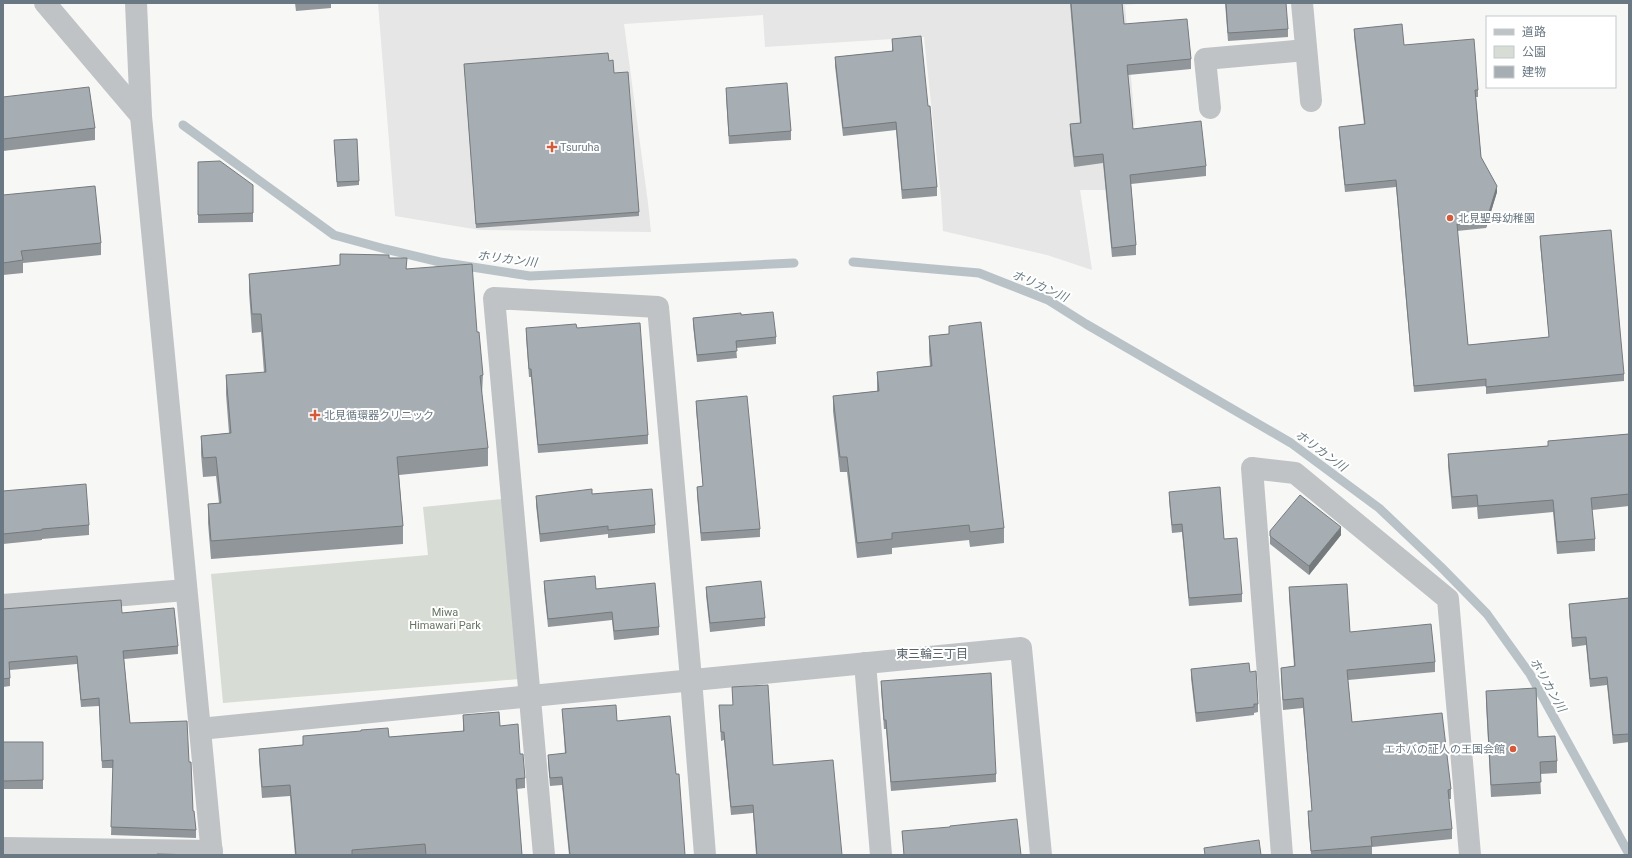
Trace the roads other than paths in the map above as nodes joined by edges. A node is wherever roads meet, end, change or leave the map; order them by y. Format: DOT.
graph roads {
  1 [pos="45,3"];
  2 [pos="136,3"];
  3 [pos="1302,3"];
  4 [pos="1306,50"];
  5 [pos="1311,101"];
  6 [pos="1210,108"];
  7 [pos="141,116"];
  8 [pos="186,590"];
  9 [pos="3,605"];
  10 [pos="865,663"];
  11 [pos="691,679"];
  12 [pos="530,697"];
  13 [pos="200,729"];
  14 [pos="3,848"];
  15 [pos="212,853"];
  16 [pos="544,855"];
  17 [pos="705,855"];
  18 [pos="880,855"];
  19 [pos="1041,855"];
  20 [pos="1282,855"];
  21 [pos="1470,855"];
  1 -- 7 [label="street"];
  2 -- 7 [label="street"];
  3 -- 4 [label="street"];
  4 -- 5 [label="street"];
  4 -- 6 [label="street"];
  7 -- 8 [label="street"];
  8 -- 9 [label="street"];
  8 -- 13 [label="street"];
  10 -- 11 [label="street"];
  10 -- 18 [label="street"];
  10 -- 19 [label="street"];
  11 -- 12 [label="street"];
  11 -- 12 [label="street"];
  11 -- 17 [label="street"];
  12 -- 13 [label="street"];
  12 -- 16 [label="street"];
  13 -- 15 [label="street"];
  14 -- 15 [label="street"];
  20 -- 21 [label="street"];
}
